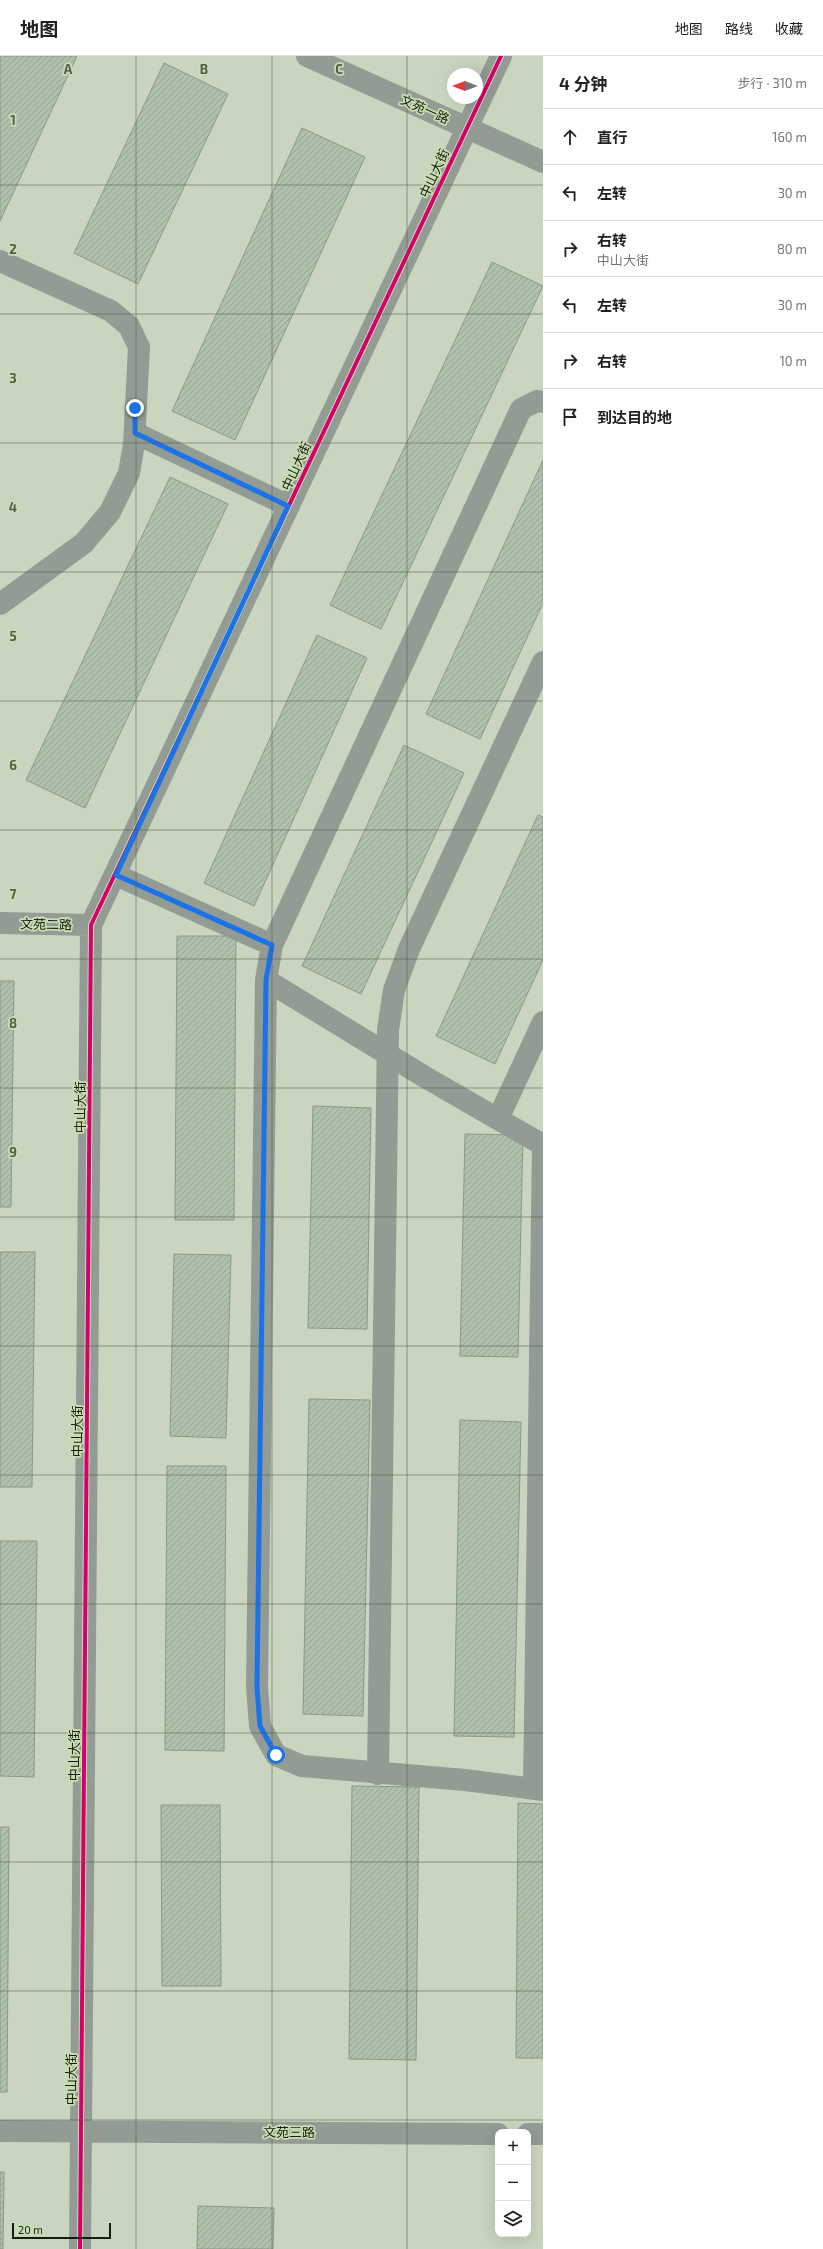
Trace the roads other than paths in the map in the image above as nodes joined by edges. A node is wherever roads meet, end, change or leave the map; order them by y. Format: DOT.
graph roads {
  1 [pos="307,56"];
  2 [pos="501,56"];
  3 [pos="467,128"];
  4 [pos="543,162"];
  5 [pos="0,261"];
  6 [pos="543,402"];
  7 [pos="135,433"];
  8 [pos="288,506"];
  9 [pos="0,604"];
  10 [pos="543,662"];
  11 [pos="116,875"];
  12 [pos="0,923"];
  13 [pos="91,925"];
  14 [pos="272,945"];
  15 [pos="266,980"];
  16 [pos="543,1022"];
  17 [pos="388,1054"];
  18 [pos="498,1119"];
  19 [pos="378,1774"];
  20 [pos="539,1790"];
  21 [pos="0,2131"];
  22 [pos="81,2131"];
  23 [pos="495,2134"];
  24 [pos="531,2134"];
  25 [pos="543,2134"];
  26 [pos="80,2249"];
  1 -- 3 [label="street, 文苑一路"];
  2 -- 3 [label="street, 中山大街"];
  3 -- 4 [label="street, 文苑一路"];
  3 -- 8 [label="street, 中山大街"];
  5 -- 7 [label="street"];
  6 -- 14 [label="street"];
  7 -- 8 [label="street"];
  7 -- 9 [label="street"];
  8 -- 11 [label="street, 中山大街"];
  10 -- 17 [label="street"];
  11 -- 13 [label="street, 中山大街"];
  11 -- 14 [label="street"];
  12 -- 13 [label="street, 文苑二路"];
  13 -- 22 [label="street, 中山大街"];
  14 -- 15 [label="street"];
  15 -- 17 [label="street"];
  15 -- 19 [label="street"];
  16 -- 18 [label="street"];
  17 -- 18 [label="street"];
  17 -- 19 [label="street"];
  18 -- 20 [label="street"];
  19 -- 20 [label="street"];
  21 -- 22 [label="street, 文苑三路"];
  22 -- 23 [label="street, 文苑三路"];
  22 -- 26 [label="street, 中山大街"];
  24 -- 25 [label="street"];
}
